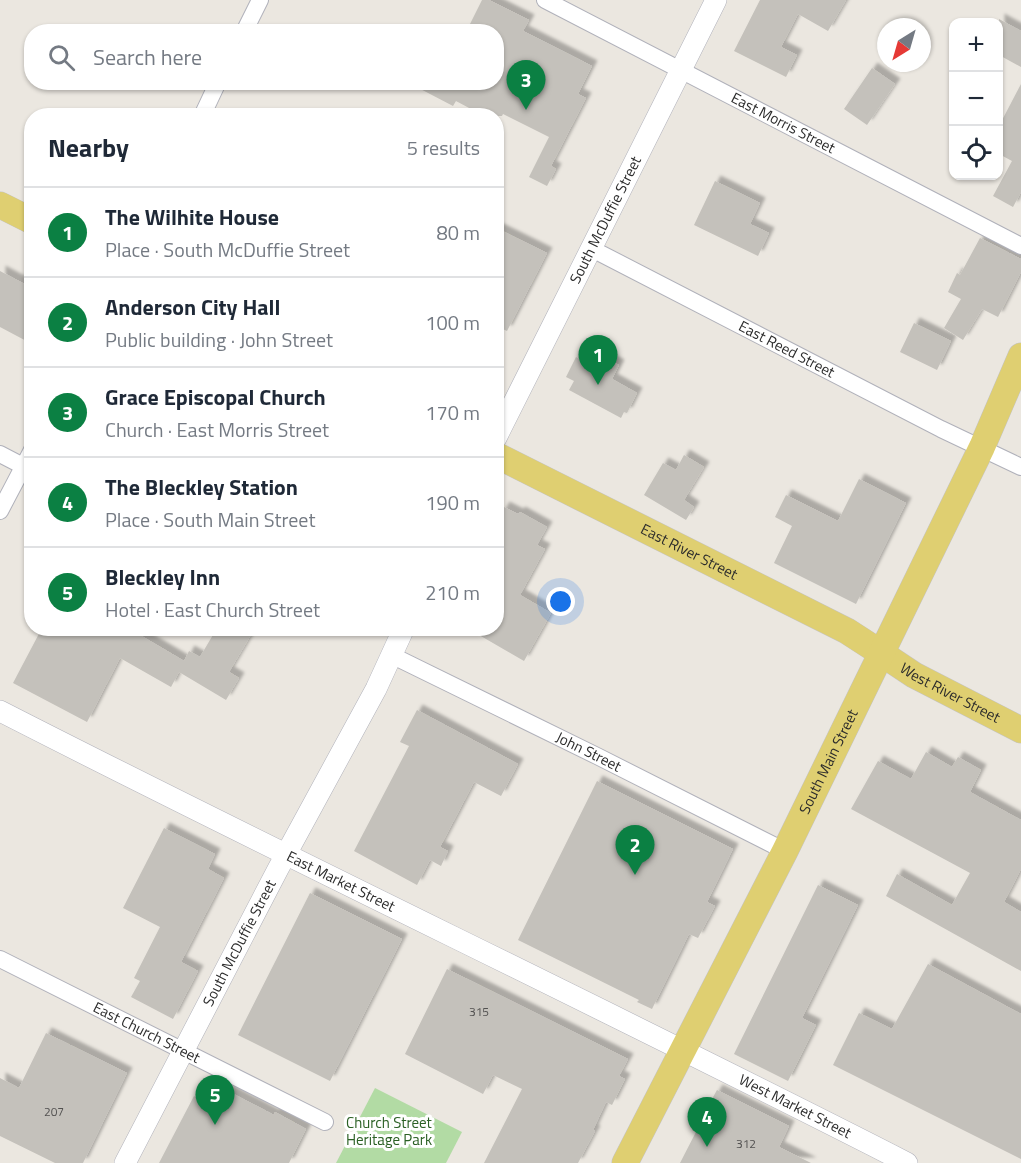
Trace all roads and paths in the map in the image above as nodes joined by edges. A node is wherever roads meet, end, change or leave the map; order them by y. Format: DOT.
graph roads {
  1 [pos="260,0"];
  2 [pos="545,0"];
  3 [pos="716,0"];
  4 [pos="248,24"];
  5 [pos="681,71"];
  6 [pos="214,90"];
  7 [pos="206,108"];
  8 [pos="0,205"];
  9 [pos="24,217"];
  10 [pos="1021,246"];
  11 [pos="592,249"];
  12 [pos="1021,356"];
  13 [pos="504,422"];
  14 [pos="982,447"];
  15 [pos="0,454"];
  16 [pos="504,459"];
  17 [pos="23,466"];
  18 [pos="1021,466"];
  19 [pos="0,511"];
  20 [pos="400,636"];
  21 [pos="881,652"];
  22 [pos="391,655"];
  23 [pos="0,711"];
  24 [pos="1021,730"];
  25 [pos="785,851"];
  26 [pos="286,854"];
  27 [pos="0,959"];
  28 [pos="683,1050"];
  29 [pos="183,1051"];
  30 [pos="325,1122"];
  31 [pos="125,1163"];
  32 [pos="625,1163"];
  33 [pos="907,1163"];
  1 -- 4 [label="street"];
  2 -- 5 [label="street, East Morris Street"];
  3 -- 5 [label="street, South McDuffie Street"];
  5 -- 10 [label="street, East Morris Street"];
  5 -- 11 [label="street, South McDuffie Street"];
  6 -- 7 [label="street"];
  8 -- 9 [label="main road"];
  11 -- 13 [label="street, South McDuffie Street"];
  11 -- 14 [label="street, East Reed Street"];
  12 -- 14 [label="main road, South Main Street"];
  14 -- 18 [label="street, East Reed Street"];
  14 -- 21 [label="main road, South Main Street"];
  15 -- 17 [label="street"];
  16 -- 21 [label="main road, East River Street"];
  17 -- 19 [label="street"];
  20 -- 22 [label="street, South McDuffie Street"];
  21 -- 24 [label="main road, West River Street"];
  21 -- 25 [label="main road, South Main Street"];
  22 -- 25 [label="street, John Street"];
  22 -- 26 [label="street, South McDuffie Street"];
  23 -- 26 [label="street, East Market Street"];
  25 -- 28 [label="main road, South Main Street"];
  26 -- 28 [label="street, East Market Street"];
  26 -- 29 [label="street, South McDuffie Street"];
  27 -- 29 [label="street, East Church Street"];
  28 -- 32 [label="main road, South Main Street"];
  28 -- 33 [label="street, West Market Street"];
  29 -- 30 [label="street, East Church Street"];
  29 -- 31 [label="street, South McDuffie Street"];
}
